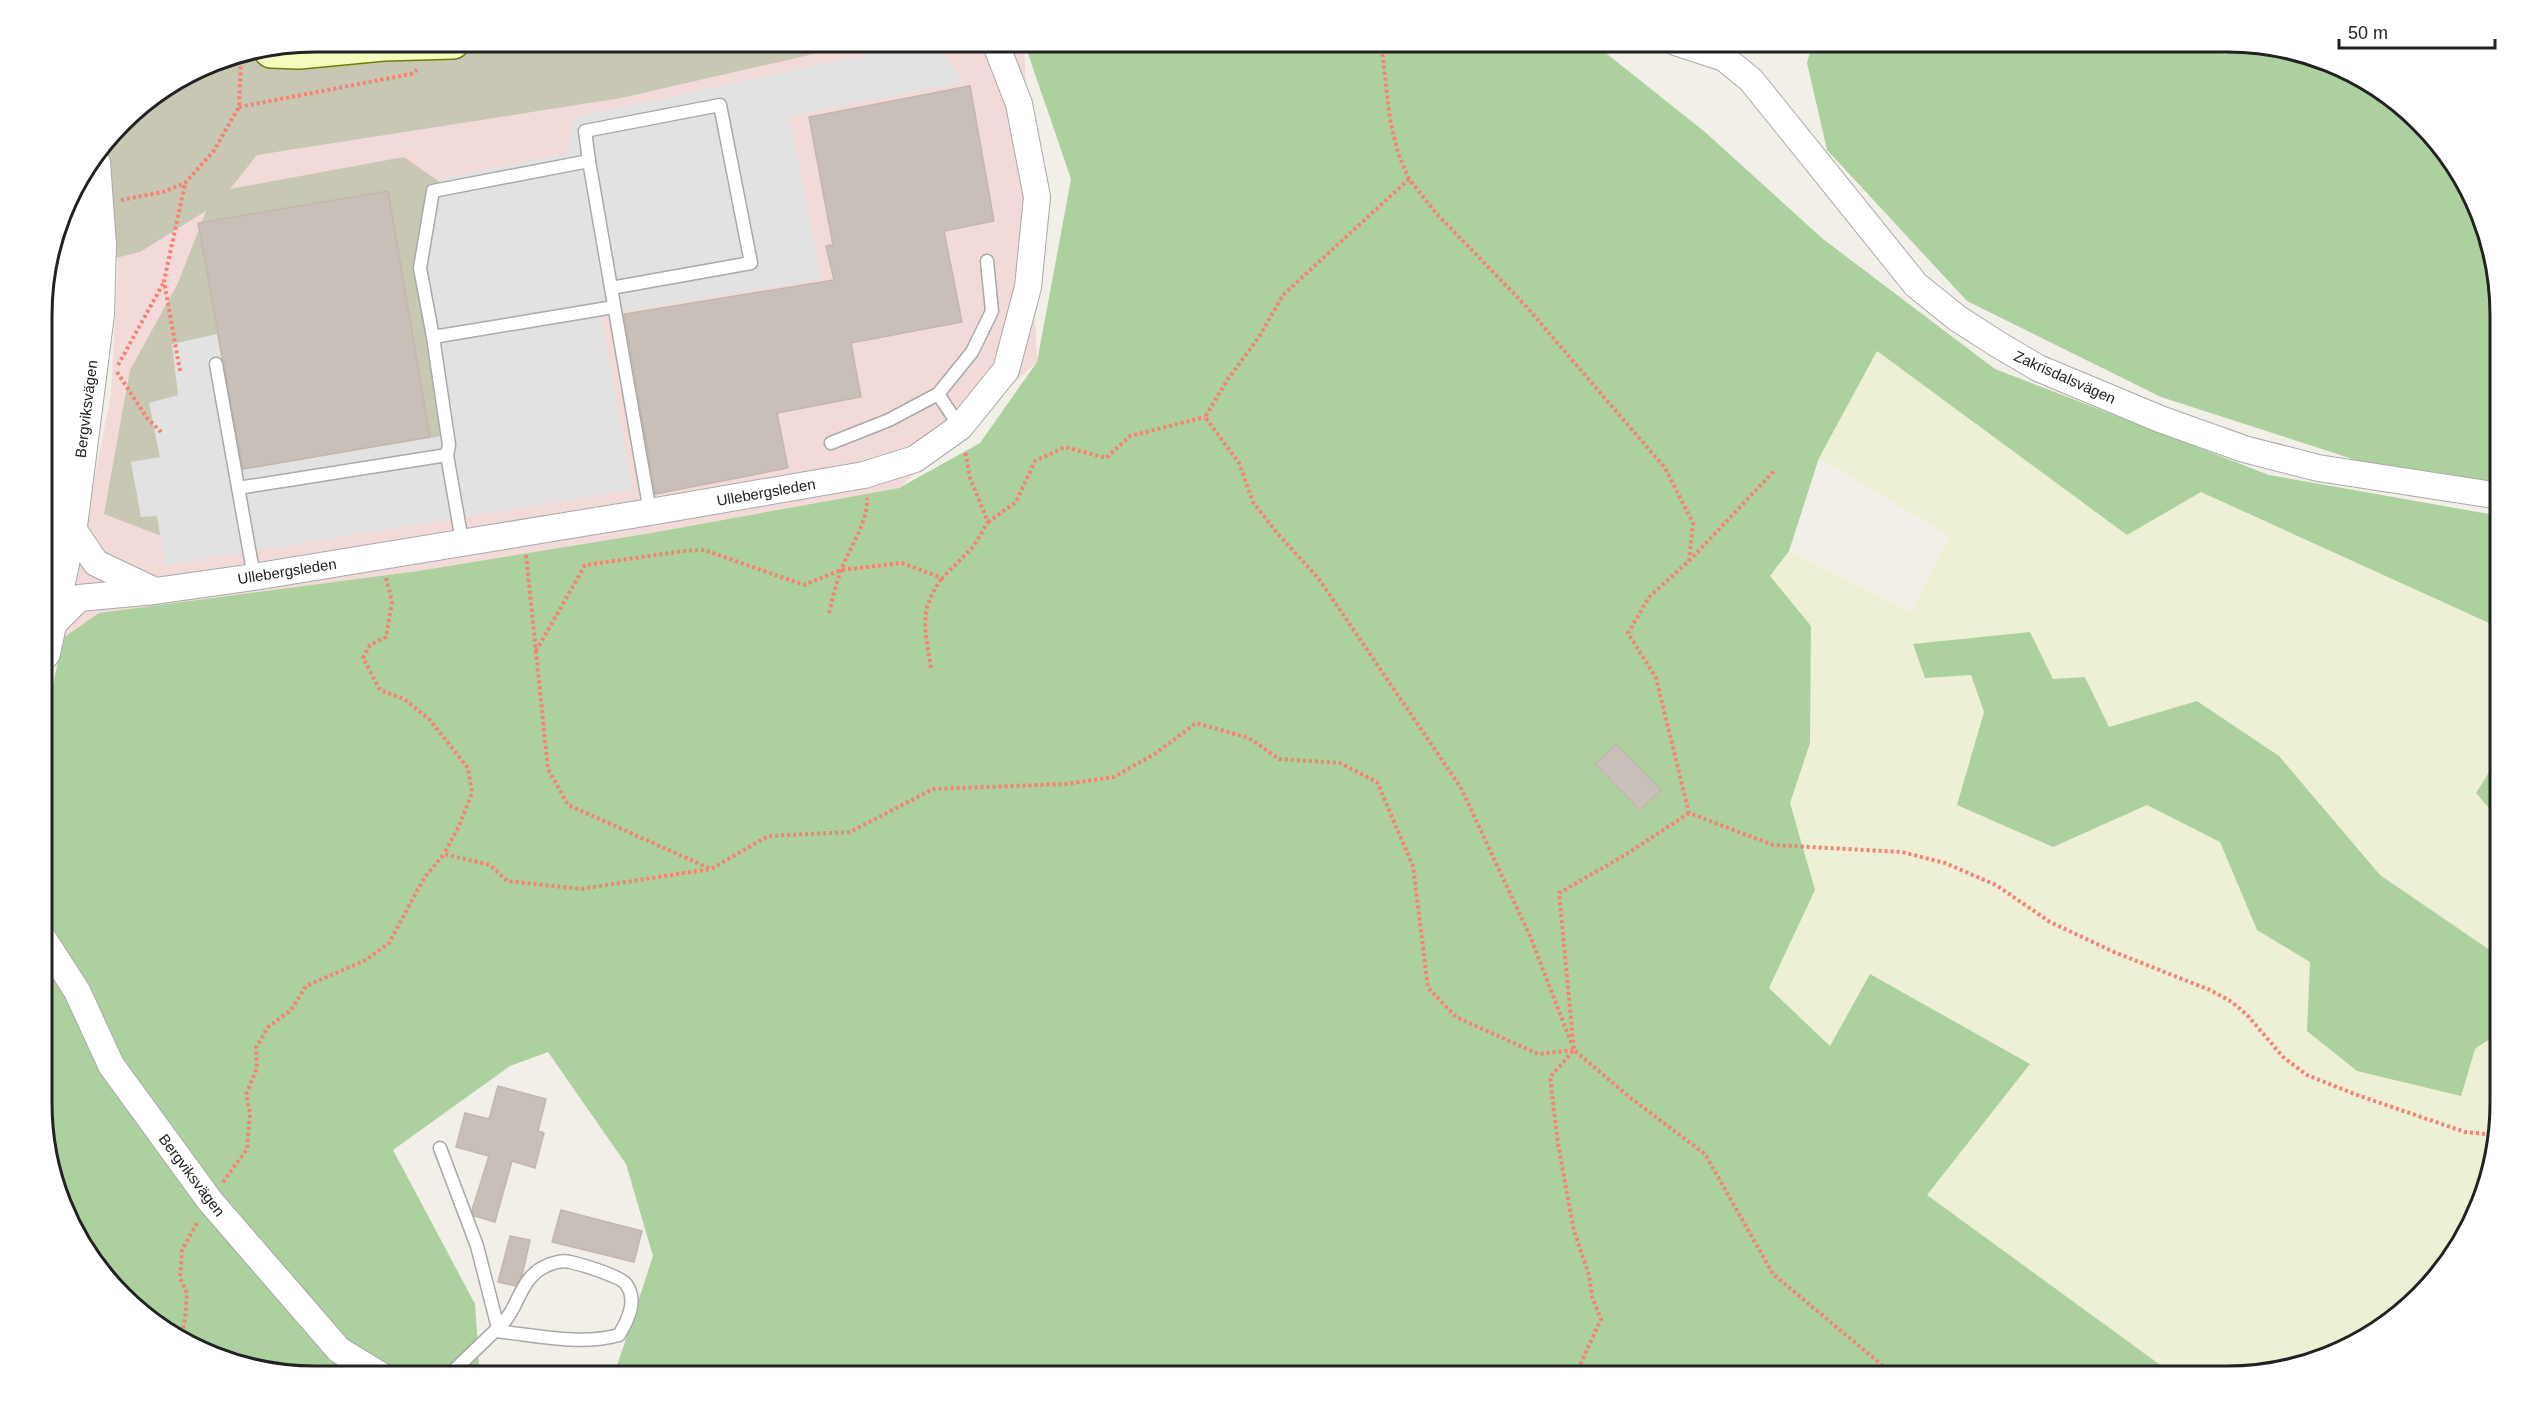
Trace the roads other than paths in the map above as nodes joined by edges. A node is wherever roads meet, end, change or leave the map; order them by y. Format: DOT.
graph roads {
  1 [pos="999,52"];
  2 [pos="1718,52"];
  3 [pos="589,161"];
  4 [pos="95,173"];
  5 [pos="69,222"];
  6 [pos="987,261"];
  7 [pos="611,288"];
  8 [pos="614,307"];
  9 [pos="433,337"];
  10 [pos="216,364"];
  11 [pos="938,394"];
  12 [pos="960,427"];
  13 [pos="831,443"];
  14 [pos="447,455"];
  15 [pos="238,488"];
  16 [pos="2490,494"];
  17 [pos="650,512"];
  18 [pos="57,526"];
  19 [pos="462,541"];
  20 [pos="254,577"];
  21 [pos="52,583"];
  22 [pos="155,591"];
  23 [pos="52,633"];
  24 [pos="52,952"];
  25 [pos="440,1148"];
  26 [pos="496,1329"];
  27 [pos="365,1366"];
  28 [pos="458,1366"];
  1 -- 12 [label="street, Ullebergsleden"];
  2 -- 16 [label="street, Zakrisdalsvägen"];
  3 -- 7 [label="lane"];
  3 -- 7 [label="lane"];
  3 -- 9 [label="lane"];
  4 -- 18 [label="street, Bergviksvägen"];
  5 -- 18 [label="street, Bergviksvägen"];
  6 -- 11 [label="lane"];
  7 -- 8 [label="lane"];
  8 -- 9 [label="lane"];
  8 -- 17 [label="lane"];
  9 -- 14 [label="lane"];
  10 -- 15 [label="lane"];
  11 -- 12 [label="lane"];
  11 -- 13 [label="lane"];
  12 -- 17 [label="street, Ullebergsleden"];
  14 -- 15 [label="lane"];
  14 -- 19 [label="lane"];
  15 -- 20 [label="lane"];
  17 -- 19 [label="street, Ullebergsleden"];
  18 -- 21 [label="street, Bergviksvägen"];
  18 -- 22 [label="street"];
  19 -- 20 [label="street, Ullebergsleden"];
  20 -- 22 [label="street, Ullebergsleden"];
  22 -- 23 [label="street, Ullebergsleden"];
  24 -- 27 [label="street, Bergviksvägen"];
  25 -- 26 [label="lane"];
  26 -- 26 [label="lane"];
  26 -- 28 [label="lane"];
}
